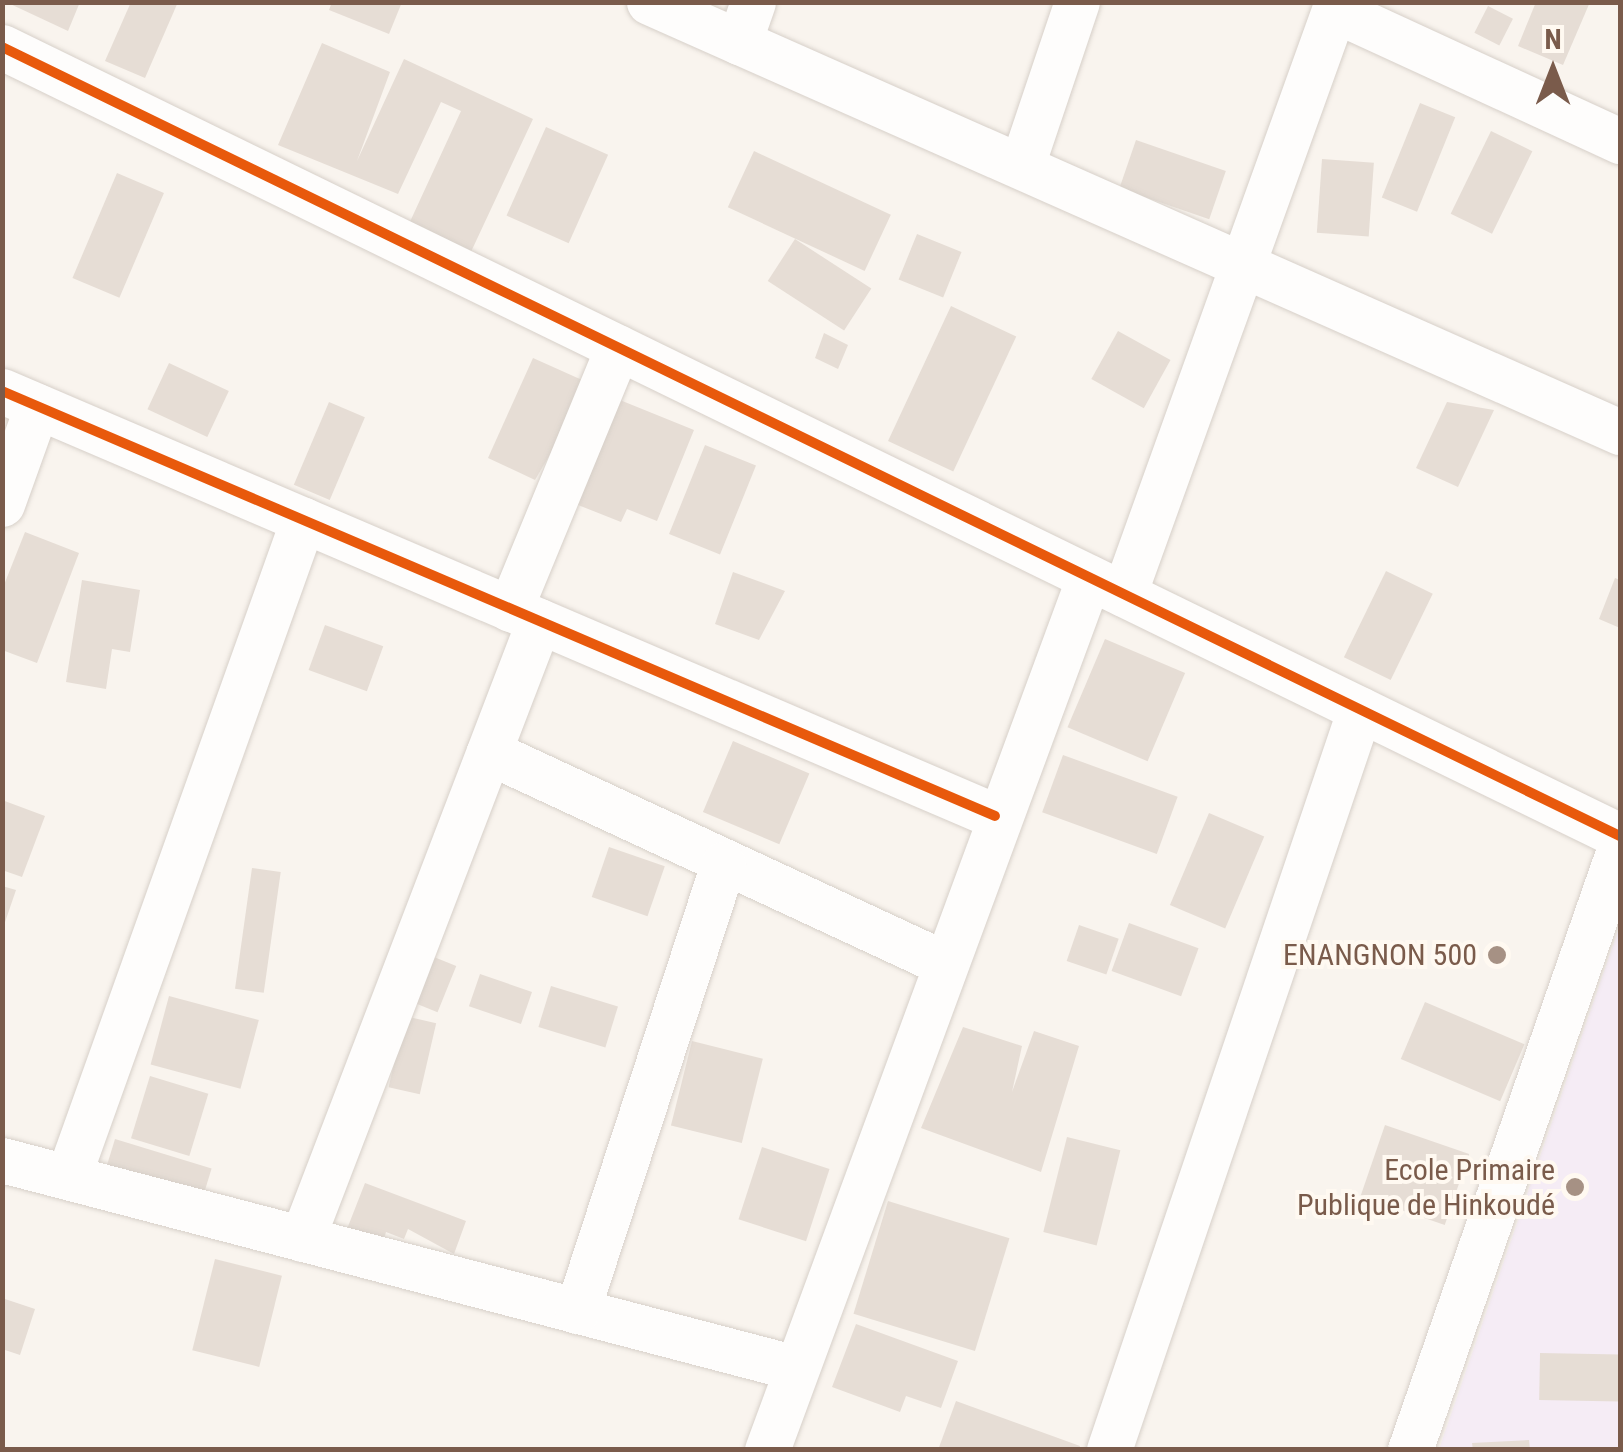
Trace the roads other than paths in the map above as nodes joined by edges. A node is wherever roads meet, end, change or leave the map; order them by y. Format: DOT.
graph roads {
  1 [pos="649,2"];
  2 [pos="1078,2"];
  3 [pos="1336,6"];
  4 [pos="746,22"];
  5 [pos="2,47"];
  6 [pos="1620,141"];
  7 [pos="1023,162"];
  8 [pos="1240,266"];
  9 [pos="618,348"];
  10 [pos="20,399"];
  11 [pos="1620,432"];
  12 [pos="2,504"];
  13 [pos="303,520"];
  14 [pos="1107,586"];
  15 [pos="525,615"];
  16 [pos="1360,709"];
  17 [pos="489,752"];
  18 [pos="995,816"];
  19 [pos="1620,836"];
  20 [pos="1620,847"];
  21 [pos="724,864"];
  22 [pos="942,962"];
  23 [pos="2,1160"];
  24 [pos="68,1177"];
  25 [pos="302,1238"];
  26 [pos="577,1311"];
  27 [pos="792,1367"];
  28 [pos="767,1450"];
  29 [pos="1109,1450"];
  30 [pos="1410,1450"];
  1 -- 4 [label="street"];
  2 -- 7 [label="street"];
  3 -- 6 [label="street"];
  3 -- 8 [label="street"];
  4 -- 7 [label="street"];
  5 -- 9 [label="street"];
  7 -- 8 [label="street"];
  8 -- 11 [label="street"];
  8 -- 14 [label="street"];
  9 -- 14 [label="street"];
  9 -- 15 [label="street"];
  10 -- 12 [label="street"];
  10 -- 13 [label="street"];
  13 -- 15 [label="street"];
  13 -- 24 [label="street"];
  14 -- 16 [label="street"];
  14 -- 18 [label="street"];
  15 -- 17 [label="street"];
  15 -- 18 [label="street"];
  16 -- 19 [label="street"];
  16 -- 29 [label="street"];
  17 -- 21 [label="street"];
  17 -- 25 [label="street"];
  18 -- 22 [label="street"];
  20 -- 30 [label="street"];
  21 -- 22 [label="street"];
  21 -- 26 [label="street"];
  22 -- 27 [label="street"];
  23 -- 24 [label="street"];
  24 -- 25 [label="street"];
  25 -- 26 [label="street"];
  26 -- 27 [label="street"];
  27 -- 28 [label="street"];
}
